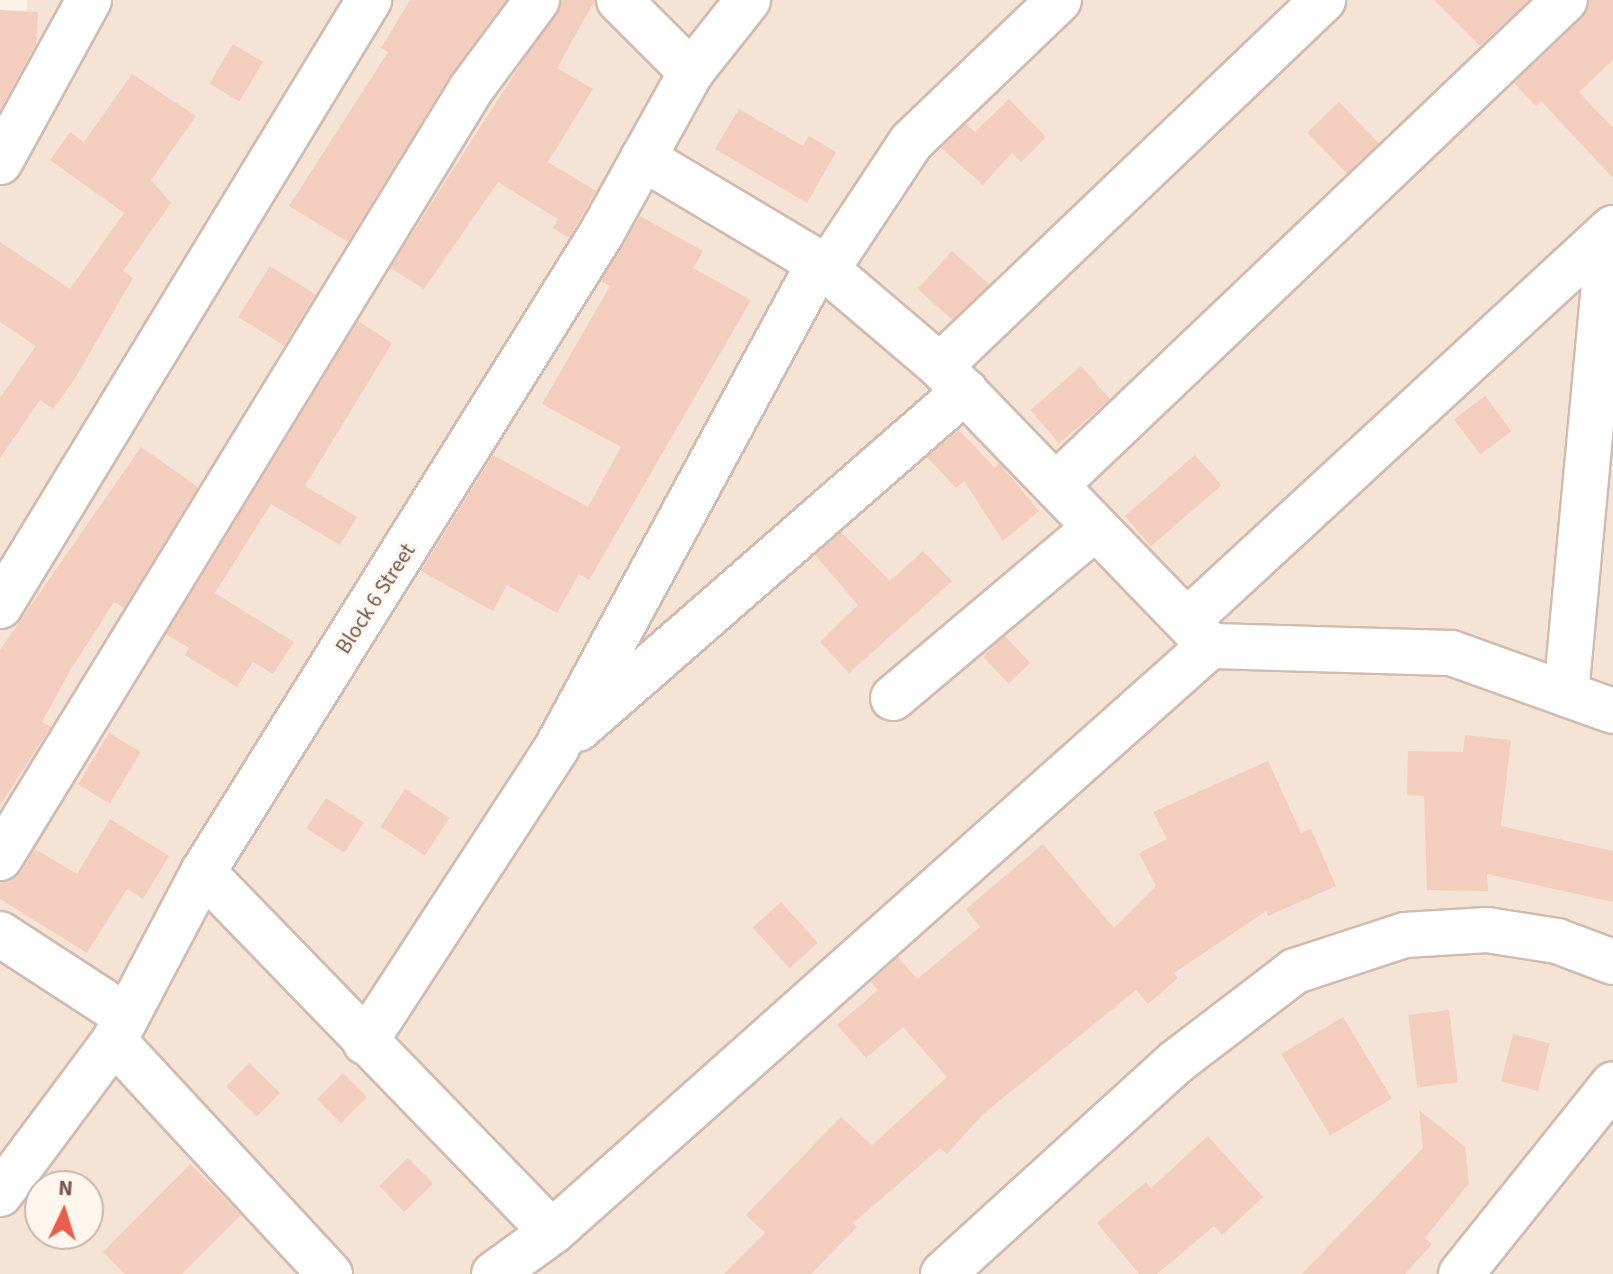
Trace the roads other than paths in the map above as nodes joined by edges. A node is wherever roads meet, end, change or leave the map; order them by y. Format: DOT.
graph roads {
  1 [pos="89,0"];
  2 [pos="369,0"];
  3 [pos="537,0"];
  4 [pos="619,0"];
  5 [pos="748,0"];
  6 [pos="1059,0"];
  7 [pos="1323,0"];
  8 [pos="1565,0"];
  9 [pos="691,72"];
  10 [pos="643,158"];
  11 [pos="0,162"];
  12 [pos="1611,230"];
  13 [pos="823,266"];
  14 [pos="952,379"];
  15 [pos="1058,483"];
  16 [pos="1094,529"];
  17 [pos="0,606"];
  18 [pos="1199,633"];
  19 [pos="1566,694"];
  20 [pos="893,698"];
  21 [pos="1613,711"];
  22 [pos="557,747"];
  23 [pos="0,858"];
  24 [pos="203,872"];
  25 [pos="0,934"];
  26 [pos="1613,962"];
  27 [pos="120,1028"];
  28 [pos="365,1042"];
  29 [pos="1613,1084"];
  30 [pos="0,1194"];
  31 [pos="552,1232"];
  32 [pos="330,1274"];
  33 [pos="494,1274"];
  34 [pos="943,1274"];
  35 [pos="1461,1274"];
  1 -- 11 [label="street"];
  2 -- 17 [label="street"];
  3 -- 23 [label="street"];
  4 -- 9 [label="street"];
  5 -- 9 [label="street, Block 6 Street"];
  6 -- 13 [label="street"];
  7 -- 14 [label="street"];
  8 -- 15 [label="street"];
  9 -- 10 [label="street, Block 6 Street"];
  10 -- 13 [label="street"];
  10 -- 24 [label="street, Block 6 Street"];
  12 -- 18 [label="street"];
  12 -- 19 [label="street"];
  13 -- 14 [label="street"];
  13 -- 22 [label="street"];
  14 -- 15 [label="street"];
  14 -- 22 [label="street"];
  15 -- 16 [label="street"];
  16 -- 18 [label="street"];
  16 -- 20 [label="street"];
  18 -- 19 [label="street"];
  18 -- 31 [label="street"];
  19 -- 21 [label="street"];
  22 -- 28 [label="street"];
  24 -- 27 [label="street, Block 6 Street"];
  24 -- 28 [label="street"];
  25 -- 27 [label="street"];
  26 -- 34 [label="street"];
  27 -- 30 [label="street, Block 6 Street"];
  27 -- 32 [label="street"];
  28 -- 31 [label="street"];
  29 -- 35 [label="street"];
  31 -- 33 [label="street"];
}
